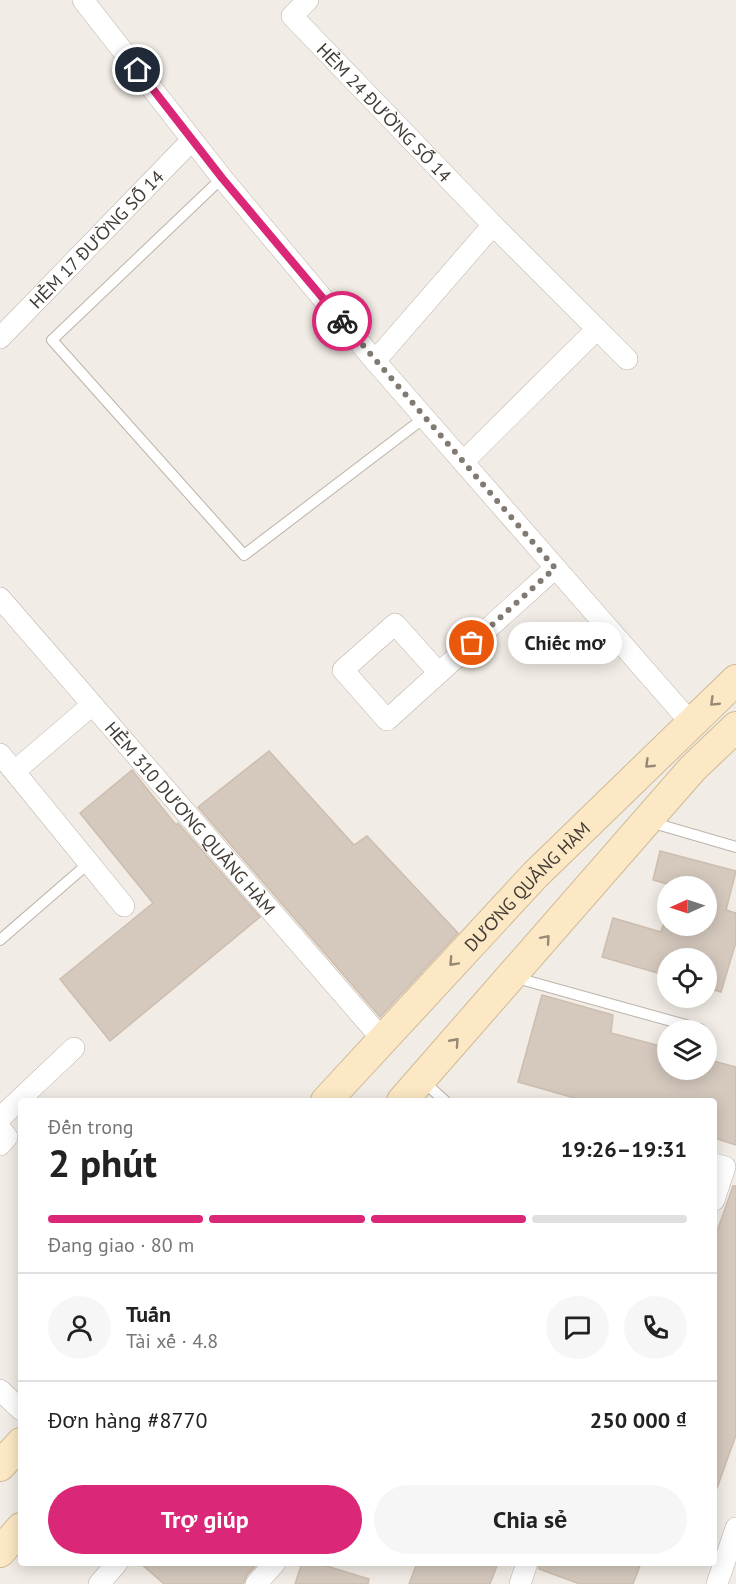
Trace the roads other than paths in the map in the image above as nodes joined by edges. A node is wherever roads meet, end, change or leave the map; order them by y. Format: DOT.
graph roads {
  1 [pos="83,0"];
  2 [pos="308,0"];
  3 [pos="192,141"];
  4 [pos="222,178"];
  5 [pos="493,225"];
  6 [pos="597,329"];
  7 [pos="0,338"];
  8 [pos="627,359"];
  9 [pos="375,361"];
  10 [pos="424,418"];
  11 [pos="463,462"];
  12 [pos="555,568"];
  13 [pos="0,598"];
  14 [pos="439,673"];
  15 [pos="736,680"];
  16 [pos="92,705"];
  17 [pos="691,723"];
  18 [pos="736,727"];
  19 [pos="713,749"];
  20 [pos="0,754"];
  21 [pos="15,771"];
  22 [pos="647,822"];
  23 [pos="736,847"];
  24 [pos="90,862"];
  25 [pos="124,906"];
  26 [pos="0,940"];
  27 [pos="513,977"];
  28 [pos="668,1020"];
  29 [pos="382,1039"];
  30 [pos="75,1048"];
  31 [pos="412,1090"];
  32 [pos="21,1098"];
  33 [pos="329,1098"];
  34 [pos="436,1098"];
  35 [pos="18,1101"];
  36 [pos="0,1118"];
  37 [pos="0,1128"];
  38 [pos="0,1146"];
  39 [pos="717,1165"];
  40 [pos="717,1191"];
  41 [pos="0,1390"];
  42 [pos="18,1407"];
  43 [pos="18,1446"];
  44 [pos="0,1466"];
  45 [pos="736,1528"];
  46 [pos="18,1531"];
  47 [pos="0,1552"];
  48 [pos="114,1566"];
  49 [pos="272,1566"];
  50 [pos="526,1566"];
  51 [pos="99,1584"];
  52 [pos="256,1584"];
  53 [pos="520,1584"];
  54 [pos="717,1584"];
  1 -- 3 [label="street"];
  2 -- 5 [label="street, HẺM 24 ĐƯỜNG SỐ 14"];
  3 -- 4 [label="street"];
  3 -- 7 [label="street, HẺM 17 ĐƯỜNG SỐ 14"];
  4 -- 9 [label="street"];
  4 -- 10 [label="lane"];
  5 -- 6 [label="street, HẺM 24 ĐƯỜNG SỐ 14"];
  5 -- 9 [label="street"];
  6 -- 8 [label="street, HẺM 24 ĐƯỜNG SỐ 14"];
  6 -- 11 [label="street"];
  9 -- 10 [label="street"];
  10 -- 11 [label="street"];
  11 -- 12 [label="street"];
  12 -- 14 [label="street"];
  12 -- 17 [label="street"];
  13 -- 16 [label="street, HẺM 310 DƯƠNG QUẢNG HÀM"];
  14 -- 14 [label="street"];
  15 -- 17 [label="street, DƯƠNG QUẢNG HÀM, one-way"];
  16 -- 21 [label="street"];
  16 -- 29 [label="street, HẺM 310 DƯƠNG QUẢNG HÀM"];
  17 -- 19 [label="street"];
  17 -- 29 [label="street, DƯƠNG QUẢNG HÀM, one-way"];
  18 -- 19 [label="street"];
  19 -- 22 [label="street"];
  20 -- 21 [label="street"];
  21 -- 24 [label="street"];
  22 -- 23 [label="lane"];
  27 -- 22 [label="street, one-way"];
  24 -- 25 [label="street"];
  24 -- 26 [label="lane"];
  27 -- 28 [label="lane"];
  31 -- 27 [label="street, one-way"];
  29 -- 33 [label="street, DƯƠNG QUẢNG HÀM"];
  30 -- 32 [label="street"];
  31 -- 34 [label="lane"];
  35 -- 36 [label="street"];
  37 -- 38 [label="street"];
  39 -- 40 [label="street"];
  41 -- 42 [label="street"];
  43 -- 44 [label="street"];
  45 -- 54 [label="street"];
  46 -- 47 [label="street"];
  48 -- 51 [label="street"];
  49 -- 52 [label="street"];
  50 -- 53 [label="street"];
}
